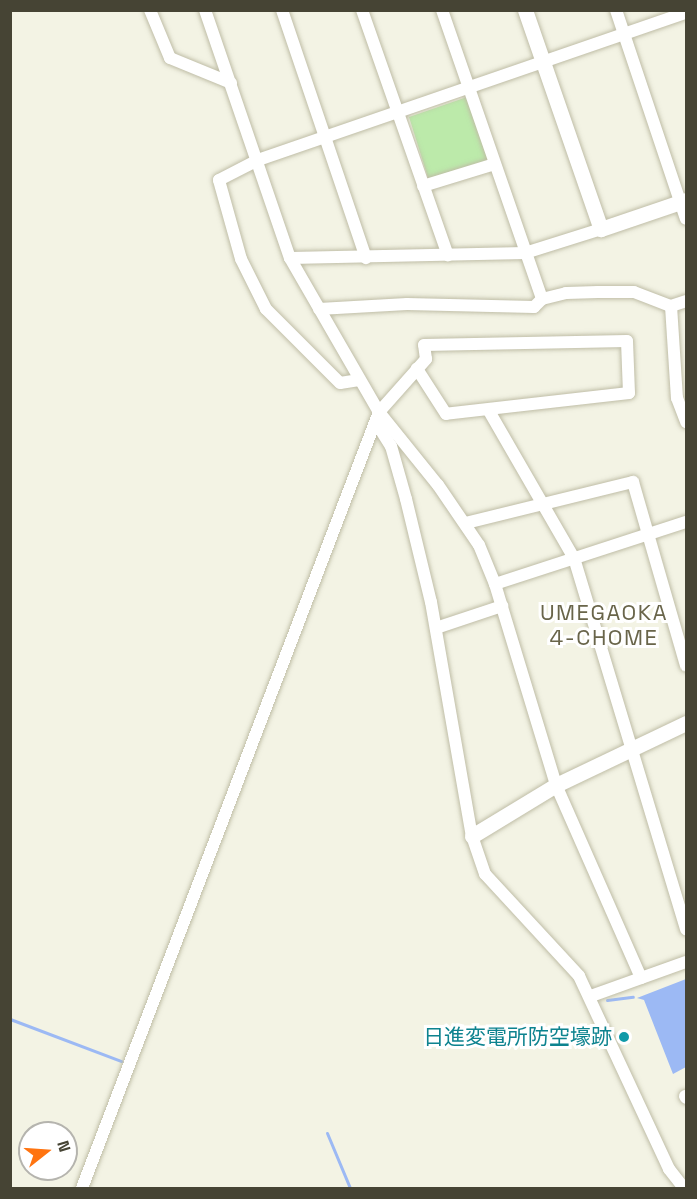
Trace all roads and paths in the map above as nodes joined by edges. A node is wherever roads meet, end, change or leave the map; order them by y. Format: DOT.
graph roads {
  1 [pos="150,10"];
  2 [pos="205,10"];
  3 [pos="282,10"];
  4 [pos="362,10"];
  5 [pos="442,10"];
  6 [pos="525,10"];
  7 [pos="616,10"];
  8 [pos="687,13"];
  9 [pos="624,35"];
  10 [pos="543,62"];
  11 [pos="231,83"];
  12 [pos="469,88"];
  13 [pos="398,112"];
  14 [pos="327,137"];
  15 [pos="258,160"];
  16 [pos="495,164"];
  17 [pos="423,186"];
  18 [pos="683,201"];
  19 [pos="687,219"];
  20 [pos="601,229"];
  21 [pos="525,253"];
  22 [pos="448,255"];
  23 [pos="290,258"];
  24 [pos="366,258"];
  25 [pos="542,299"];
  26 [pos="687,301"];
  27 [pos="671,306"];
  28 [pos="320,309"];
  29 [pos="417,369"];
  30 [pos="358,380"];
  31 [pos="489,411"];
  32 [pos="378,418"];
  33 [pos="687,422"];
  34 [pos="541,502"];
  35 [pos="687,522"];
  36 [pos="466,523"];
  37 [pos="646,535"];
  38 [pos="574,558"];
  39 [pos="495,584"];
  40 [pos="502,606"];
  41 [pos="436,628"];
  42 [pos="687,666"];
  43 [pos="687,723"];
  44 [pos="633,750"];
  45 [pos="556,785"];
  46 [pos="472,836"];
  47 [pos="687,930"];
  48 [pos="687,962"];
  49 [pos="641,978"];
  50 [pos="591,996"];
  51 [pos="82,1188"];
  52 [pos="684,1188"];
  1 -- 11 [label="street"];
  2 -- 11 [label="street"];
  3 -- 14 [label="street"];
  4 -- 13 [label="street"];
  5 -- 12 [label="street"];
  6 -- 10 [label="street"];
  7 -- 9 [label="street"];
  8 -- 9 [label="street"];
  9 -- 10 [label="street"];
  9 -- 18 [label="street"];
  10 -- 12 [label="street"];
  10 -- 20 [label="street"];
  11 -- 15 [label="street"];
  12 -- 13 [label="street"];
  12 -- 16 [label="street"];
  13 -- 14 [label="street"];
  13 -- 17 [label="street"];
  14 -- 15 [label="street"];
  14 -- 24 [label="street"];
  15 -- 23 [label="street"];
  15 -- 30 [label="street"];
  16 -- 17 [label="street"];
  16 -- 21 [label="street"];
  17 -- 22 [label="street"];
  18 -- 19 [label="street"];
  18 -- 20 [label="street"];
  20 -- 21 [label="street"];
  21 -- 22 [label="street"];
  21 -- 25 [label="street"];
  22 -- 24 [label="street"];
  23 -- 24 [label="street"];
  23 -- 28 [label="street"];
  25 -- 27 [label="street"];
  25 -- 28 [label="street"];
  26 -- 27 [label="street"];
  27 -- 33 [label="street"];
  28 -- 30 [label="street"];
  29 -- 31 [label="street"];
  29 -- 31 [label="street"];
  29 -- 32 [label="street"];
  30 -- 32 [label="street"];
  31 -- 34 [label="street"];
  32 -- 36 [label="street"];
  32 -- 41 [label="street"];
  32 -- 51 [label="street"];
  34 -- 36 [label="street"];
  34 -- 37 [label="street"];
  34 -- 38 [label="street"];
  35 -- 37 [label="street"];
  36 -- 39 [label="street"];
  37 -- 38 [label="street"];
  37 -- 42 [label="street"];
  38 -- 39 [label="street"];
  38 -- 44 [label="street"];
  39 -- 40 [label="street"];
  40 -- 41 [label="street"];
  40 -- 45 [label="street"];
  41 -- 46 [label="street"];
  43 -- 44 [label="street"];
  44 -- 45 [label="street"];
  44 -- 47 [label="street"];
  45 -- 46 [label="street"];
  45 -- 49 [label="street"];
  46 -- 50 [label="street"];
  48 -- 49 [label="street"];
  49 -- 50 [label="street"];
  50 -- 52 [label="street"];
}
